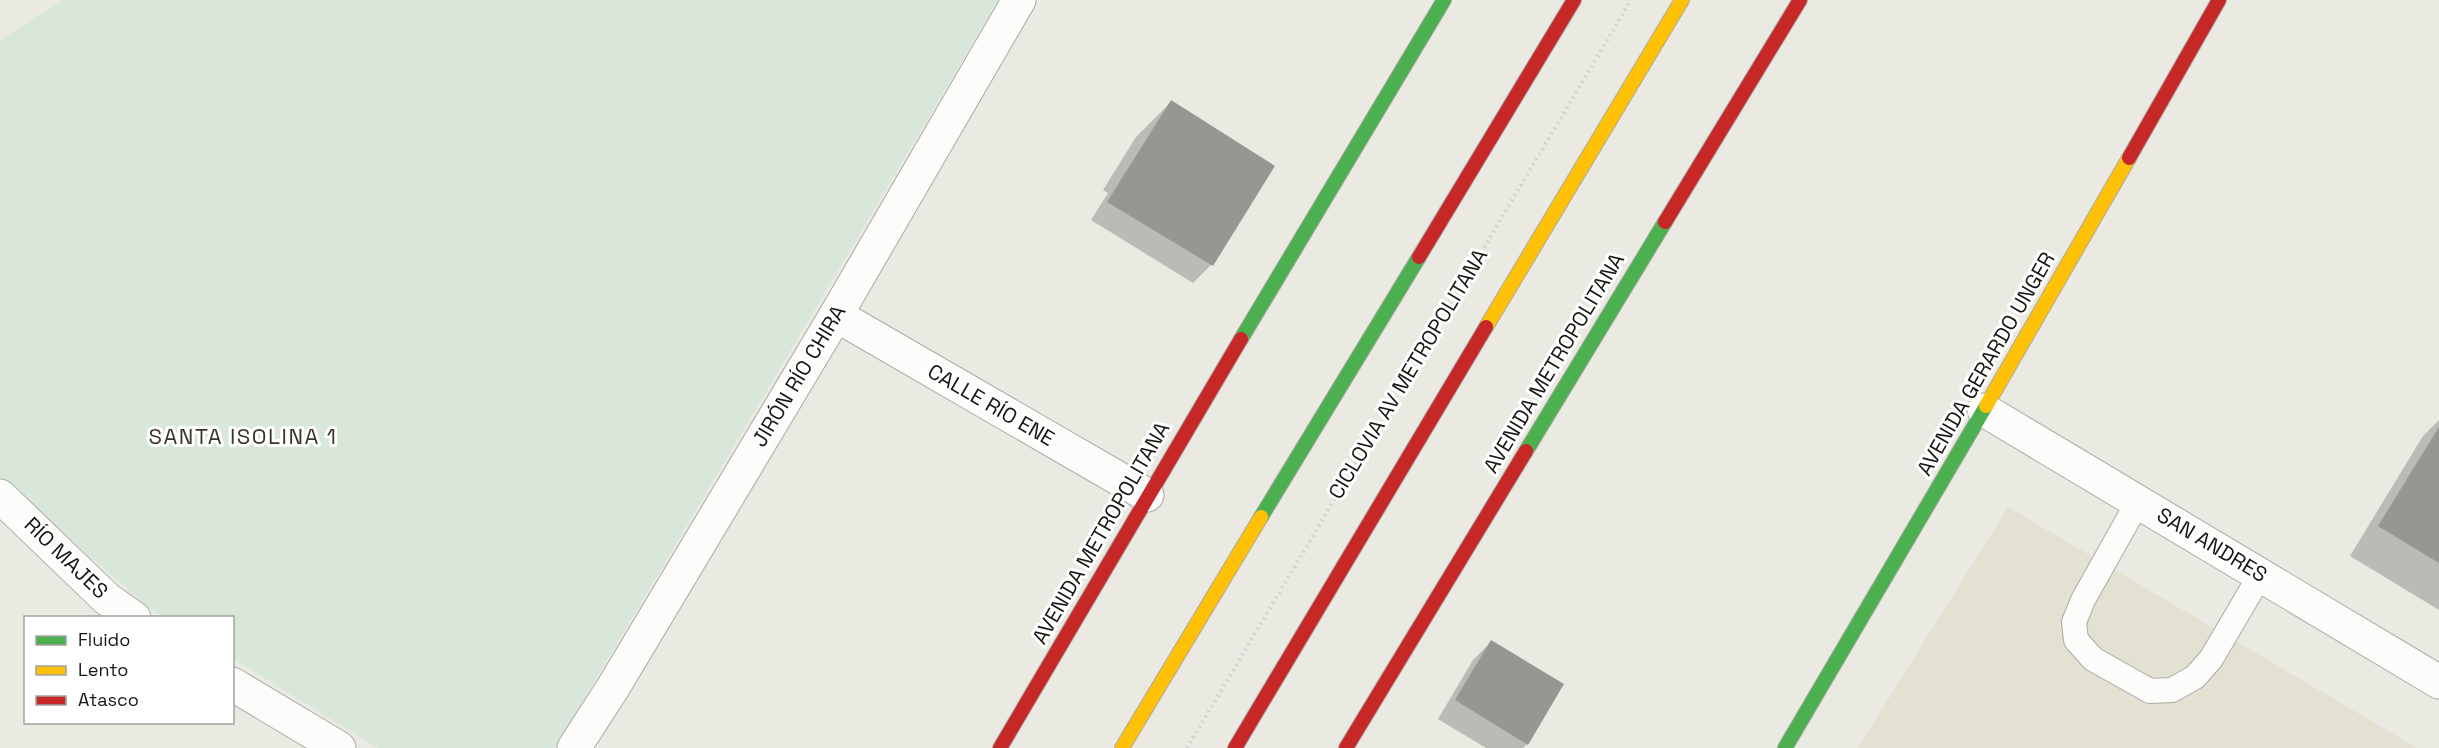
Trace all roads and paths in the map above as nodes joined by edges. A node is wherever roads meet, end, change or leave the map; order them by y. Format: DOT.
graph roads {
  1 [pos="1019,0"];
  2 [pos="1444,0"];
  3 [pos="1574,0"];
  4 [pos="1631,0"];
  5 [pos="1682,0"];
  6 [pos="1800,0"];
  7 [pos="2219,0"];
  8 [pos="836,315"];
  9 [pos="1984,410"];
  10 [pos="1147,495"];
  11 [pos="0,496"];
  12 [pos="2138,502"];
  13 [pos="2261,574"];
  14 [pos="131,616"];
  15 [pos="2439,682"];
  16 [pos="234,685"];
  17 [pos="339,748"];
  18 [pos="574,748"];
  19 [pos="1000,748"];
  20 [pos="1122,748"];
  21 [pos="1187,748"];
  22 [pos="1235,748"];
  23 [pos="1346,748"];
  24 [pos="1785,748"];
  1 -- 8 [label="street, JIRÓN RÍO CHIRA"];
  2 -- 10 [label="street, AVENIDA METROPOLITANA"];
  3 -- 20 [label="street"];
  4 -- 21 [label="path, CICLOVIA AV METROPOLITANA"];
  5 -- 22 [label="street"];
  6 -- 23 [label="street, AVENIDA METROPOLITANA"];
  7 -- 9 [label="street, AVENIDA GERARDO UNGER"];
  8 -- 10 [label="street, CALLE RÍO ENE"];
  8 -- 18 [label="street, JIRÓN RÍO CHIRA"];
  9 -- 12 [label="street, SAN ANDRES"];
  9 -- 24 [label="street, AVENIDA GERARDO UNGER"];
  10 -- 19 [label="street, AVENIDA METROPOLITANA"];
  11 -- 14 [label="street, RÍO MAJES"];
  12 -- 13 [label="street, SAN ANDRES"];
  12 -- 13 [label="lane"];
  13 -- 15 [label="street, SAN ANDRES"];
  16 -- 17 [label="street"];
}
